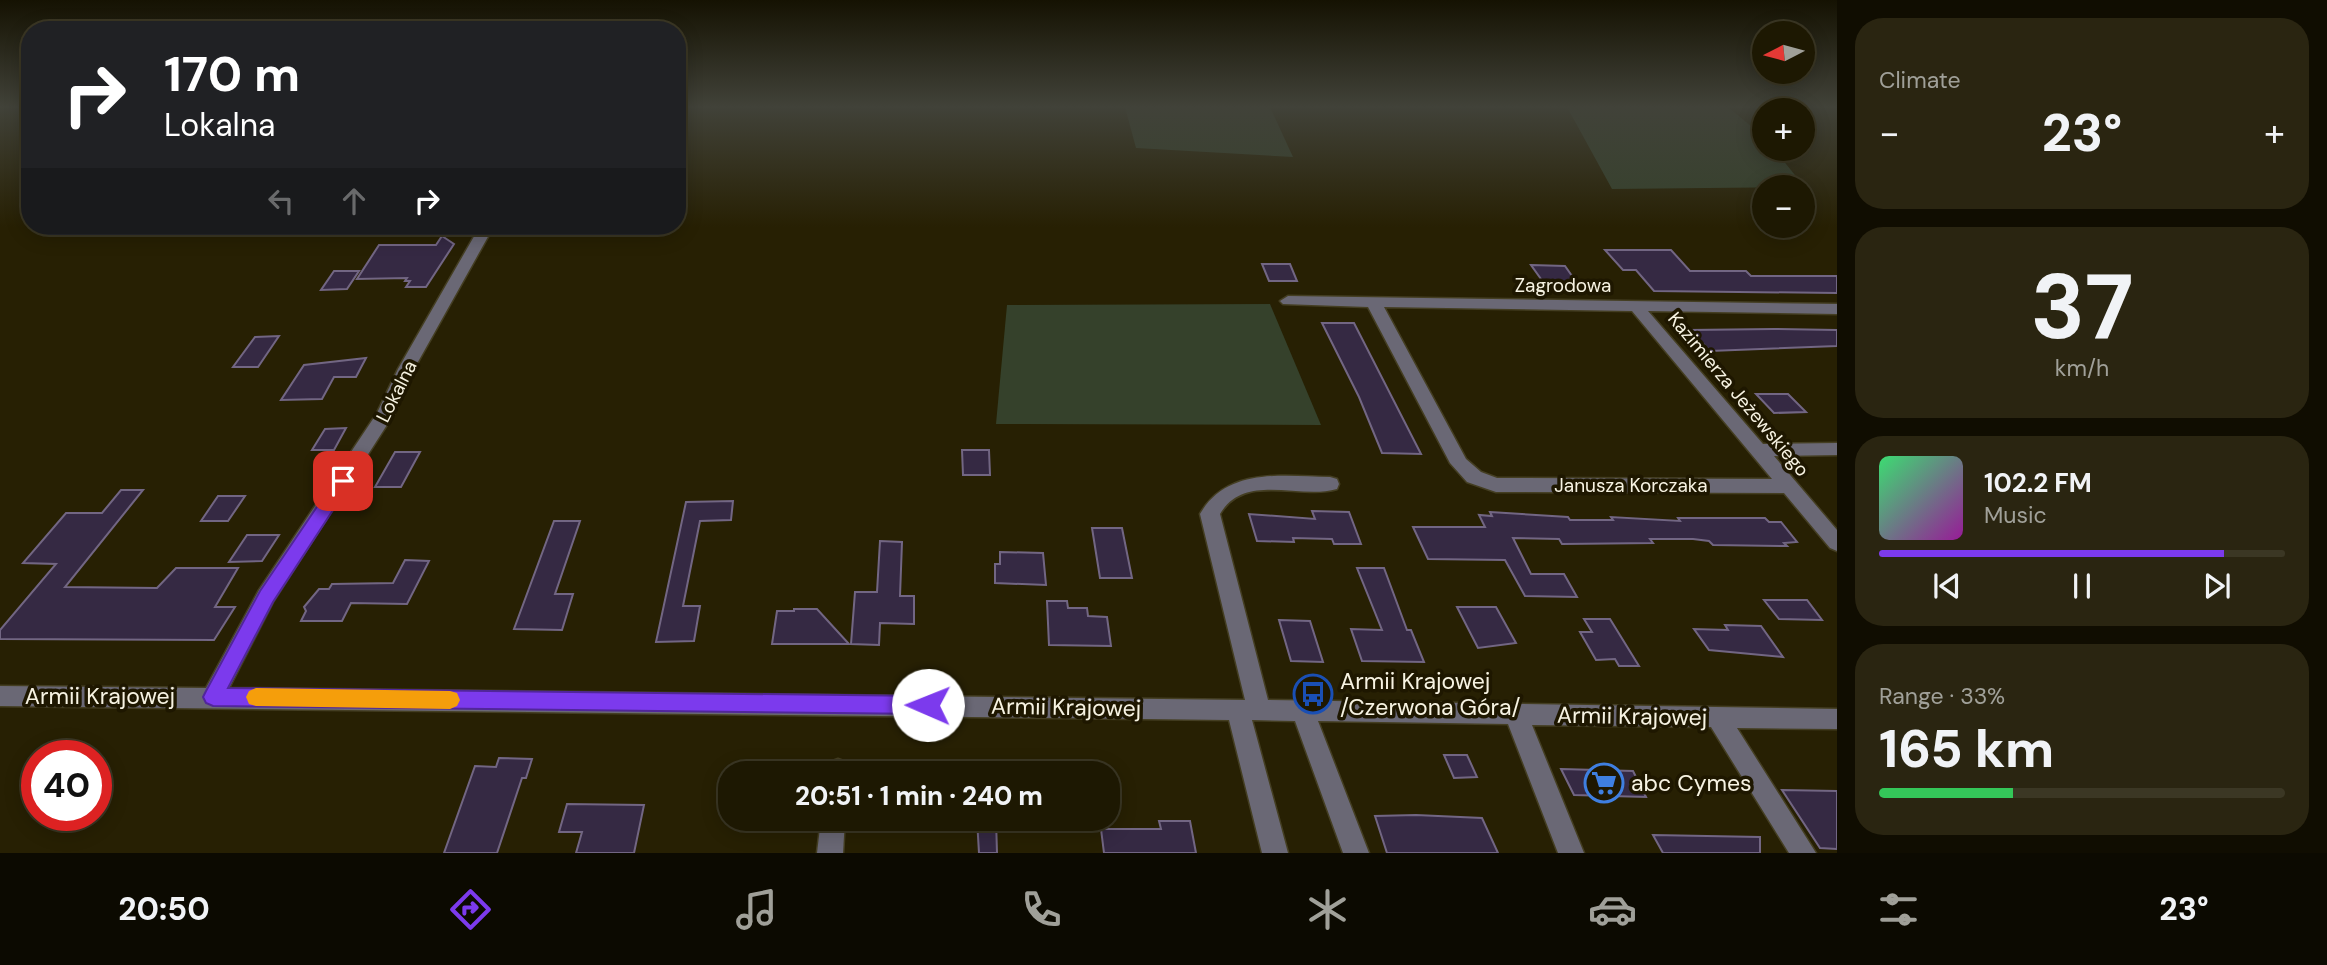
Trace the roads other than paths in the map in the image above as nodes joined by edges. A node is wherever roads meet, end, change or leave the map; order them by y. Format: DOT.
graph roads {
  1 [pos="482,235"];
  2 [pos="1288,301"];
  3 [pos="1374,303"];
  4 [pos="1635,305"];
  5 [pos="1837,309"];
  6 [pos="1837,449"];
  7 [pos="1760,450"];
  8 [pos="1330,484"];
  9 [pos="1789,486"];
  10 [pos="1837,543"];
  11 [pos="0,695"];
  12 [pos="213,697"];
  13 [pos="1248,710"];
  14 [pos="1303,711"];
  15 [pos="1516,714"];
  16 [pos="1718,718"];
  17 [pos="1837,719"];
  18 [pos="832,831"];
  19 [pos="830,853"];
  20 [pos="1275,853"];
  21 [pos="1356,853"];
  22 [pos="1571,853"];
  23 [pos="1803,853"];
  1 -- 12 [label="street, Lokalna"];
  2 -- 3 [label="street, Zagrodowa"];
  3 -- 4 [label="street, Zagrodowa"];
  3 -- 9 [label="street, Janusza Korczaka"];
  4 -- 5 [label="street, Zagrodowa"];
  4 -- 7 [label="street, Kazimierza Jeżewskiego"];
  6 -- 7 [label="street"];
  7 -- 9 [label="street, Kazimierza Jeżewskiego"];
  8 -- 13 [label="street"];
  9 -- 10 [label="street, Kazimierza Jeżewskiego"];
  11 -- 12 [label="street, Armii Krajowej"];
  12 -- 13 [label="street, Armii Krajowej"];
  13 -- 14 [label="street, Armii Krajowej"];
  13 -- 20 [label="street"];
  14 -- 15 [label="street, Armii Krajowej"];
  14 -- 21 [label="street"];
  15 -- 16 [label="street, Armii Krajowej"];
  15 -- 22 [label="street"];
  16 -- 17 [label="street, Armii Krajowej"];
  16 -- 23 [label="street"];
  18 -- 19 [label="street"];
}
